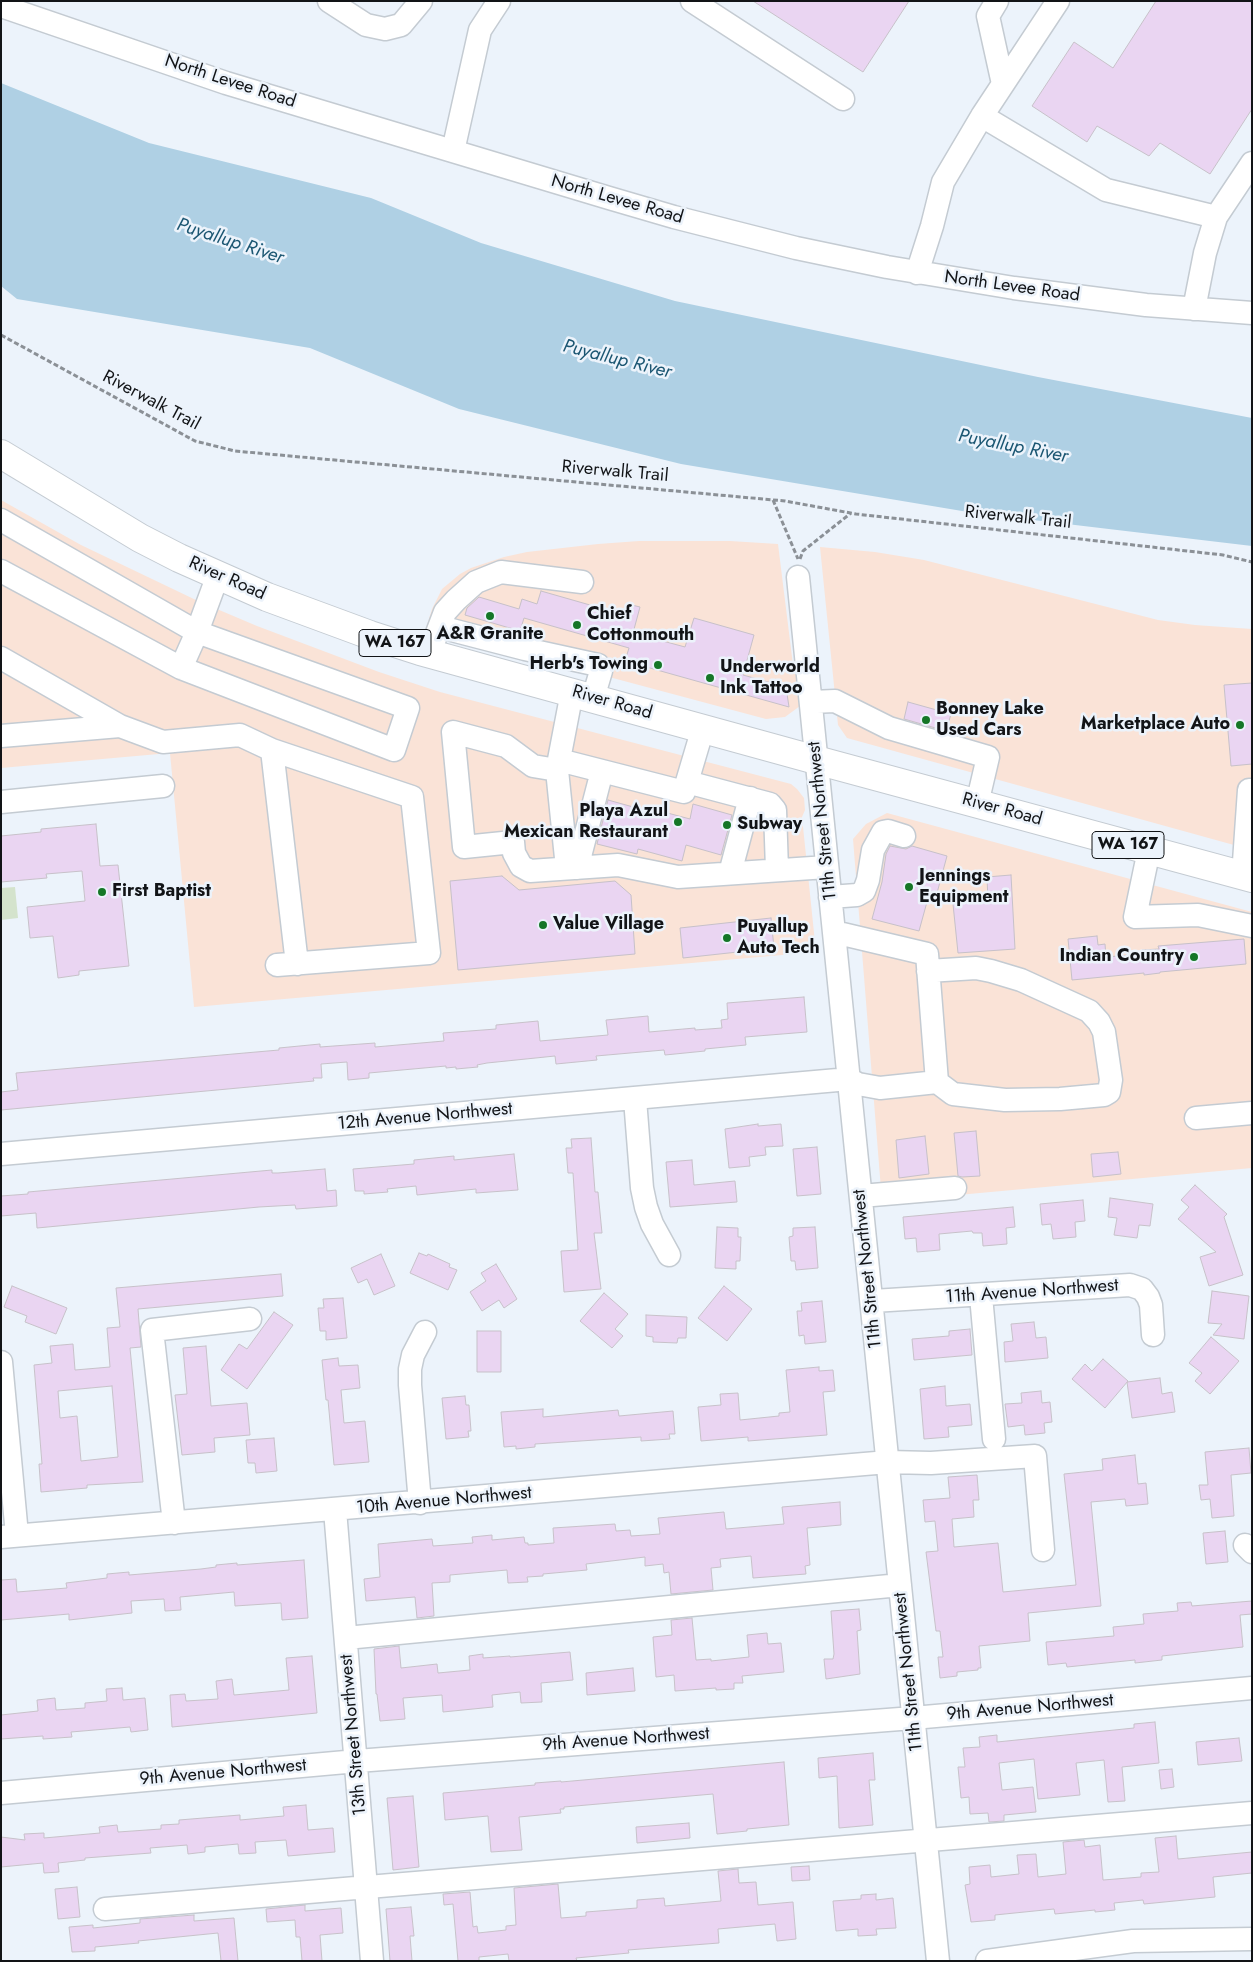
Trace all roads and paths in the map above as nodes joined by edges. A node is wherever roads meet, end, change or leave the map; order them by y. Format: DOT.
graph roads {
  1 [pos="330,1"];
  2 [pos="499,1"];
  3 [pos="692,1"];
  4 [pos="997,1"];
  5 [pos="1058,1"];
  6 [pos="417,3"];
  7 [pos="1,6"];
  8 [pos="30,8"];
  9 [pos="1003,84"];
  10 [pos="843,99"];
  11 [pos="982,116"];
  12 [pos="453,151"];
  13 [pos="1252,163"];
  14 [pos="1244,191"];
  15 [pos="1216,218"];
  16 [pos="917,273"];
  17 [pos="1194,309"];
  18 [pos="1252,313"];
  19 [pos="1,335"];
  20 [pos="1,454"];
  21 [pos="773,500"];
  22 [pos="851,513"];
  23 [pos="1,520"];
  24 [pos="1252,562"];
  25 [pos="1,571"];
  26 [pos="218,575"];
  27 [pos="798,577"];
  28 [pos="582,582"];
  29 [pos="440,626"];
  30 [pos="197,632"];
  31 [pos="525,649"];
  32 [pos="429,653"];
  33 [pos="1,658"];
  34 [pos="181,668"];
  35 [pos="518,677"];
  36 [pos="582,695"];
  37 [pos="811,702"];
  38 [pos="120,726"];
  39 [pos="703,728"];
  40 [pos="1,736"];
  41 [pos="272,750"];
  42 [pos="816,760"];
  43 [pos="558,765"];
  44 [pos="602,771"];
  45 [pos="687,782"];
  46 [pos="163,786"];
  47 [pos="1252,790"];
  48 [pos="750,798"];
  49 [pos="1,802"];
  50 [pos="977,804"];
  51 [pos="904,836"];
  52 [pos="1149,850"];
  53 [pos="572,868"];
  54 [pos="827,868"];
  55 [pos="778,870"];
  56 [pos="730,873"];
  57 [pos="1248,877"];
  58 [pos="830,897"];
  59 [pos="1252,926"];
  60 [pos="834,932"];
  61 [pos="928,971"];
  62 [pos="849,1079"];
  63 [pos="937,1082"];
  64 [pos="635,1099"];
  65 [pos="1252,1112"];
  66 [pos="1196,1118"];
  67 [pos="1,1154"];
  68 [pos="955,1188"];
  69 [pos="861,1196"];
  70 [pos="669,1255"];
  71 [pos="981,1296"];
  72 [pos="872,1302"];
  73 [pos="250,1319"];
  74 [pos="424,1332"];
  75 [pos="1153,1335"];
  76 [pos="1,1362"];
  77 [pos="994,1439"];
  78 [pos="888,1462"];
  79 [pos="420,1503"];
  80 [pos="334,1510"];
  81 [pos="174,1523"];
  82 [pos="9,1536"];
  83 [pos="1043,1550"];
  84 [pos="900,1585"];
  85 [pos="346,1638"];
  86 [pos="1252,1688"];
  87 [pos="913,1718"];
  88 [pos="357,1761"];
  89 [pos="1,1793"];
  90 [pos="1252,1813"];
  91 [pos="926,1840"];
  92 [pos="366,1888"];
  93 [pos="105,1909"];
  94 [pos="1252,1939"];
  95 [pos="372,1961"];
  96 [pos="938,1961"];
  97 [pos="987,1961"];
  1 -- 6 [label="street"];
  2 -- 12 [label="street"];
  3 -- 10 [label="street"];
  4 -- 9 [label="street"];
  5 -- 9 [label="street"];
  7 -- 8 [label="street, North Levee Road"];
  8 -- 12 [label="street, North Levee Road"];
  9 -- 11 [label="street"];
  11 -- 15 [label="street"];
  11 -- 16 [label="street"];
  12 -- 16 [label="street, North Levee Road"];
  13 -- 14 [label="street"];
  14 -- 15 [label="street"];
  15 -- 17 [label="street"];
  16 -- 17 [label="street, North Levee Road"];
  17 -- 18 [label="street, North Levee Road"];
  19 -- 21 [label="path, Riverwalk Trail"];
  20 -- 26 [label="main road, River Road / WA 167"];
  21 -- 22 [label="path, Riverwalk Trail"];
  21 -- 22 [label="path"];
  22 -- 24 [label="path, Riverwalk Trail"];
  23 -- 30 [label="street"];
  25 -- 34 [label="street"];
  26 -- 30 [label="street"];
  26 -- 32 [label="main road, River Road / WA 167"];
  27 -- 37 [label="street, 11th Street Northwest"];
  28 -- 29 [label="street"];
  29 -- 31 [label="street"];
  29 -- 32 [label="street"];
  30 -- 34 [label="street"];
  30 -- 34 [label="street"];
  31 -- 35 [label="street"];
  31 -- 36 [label="street"];
  32 -- 35 [label="main road, River Road / WA 167"];
  33 -- 38 [label="street"];
  35 -- 36 [label="main road, River Road / WA 167"];
  36 -- 39 [label="main road, River Road / WA 167"];
  36 -- 43 [label="street"];
  37 -- 42 [label="street, 11th Street Northwest"];
  37 -- 50 [label="street"];
  38 -- 40 [label="street"];
  38 -- 41 [label="street"];
  39 -- 42 [label="main road, River Road / WA 167"];
  39 -- 45 [label="street"];
  41 -- 41 [label="street"];
  42 -- 50 [label="main road, River Road / WA 167"];
  42 -- 54 [label="street, 11th Street Northwest"];
  43 -- 44 [label="street"];
  43 -- 53 [label="street"];
  43 -- 53 [label="street"];
  44 -- 45 [label="street"];
  44 -- 53 [label="street"];
  45 -- 48 [label="street"];
  46 -- 49 [label="street"];
  47 -- 57 [label="street"];
  48 -- 55 [label="street"];
  48 -- 56 [label="street"];
  50 -- 52 [label="main road, River Road / WA 167"];
  51 -- 58 [label="street"];
  52 -- 57 [label="main road, River Road / WA 167"];
  52 -- 59 [label="street"];
  53 -- 56 [label="street"];
  54 -- 55 [label="street"];
  54 -- 58 [label="street, 11th Street Northwest"];
  55 -- 56 [label="street"];
  58 -- 60 [label="street, 11th Street Northwest"];
  60 -- 61 [label="street"];
  60 -- 62 [label="street, 11th Street Northwest"];
  61 -- 63 [label="street"];
  61 -- 63 [label="street"];
  62 -- 63 [label="street"];
  62 -- 64 [label="street, 12th Avenue Northwest"];
  62 -- 69 [label="street, 11th Street Northwest"];
  64 -- 67 [label="street, 12th Avenue Northwest"];
  64 -- 70 [label="street"];
  65 -- 66 [label="street"];
  68 -- 69 [label="street"];
  69 -- 72 [label="street, 11th Street Northwest"];
  71 -- 72 [label="street, 11th Avenue Northwest"];
  71 -- 75 [label="street, 11th Avenue Northwest"];
  71 -- 77 [label="street"];
  72 -- 78 [label="street, 11th Street Northwest"];
  73 -- 81 [label="street"];
  74 -- 79 [label="street"];
  76 -- 82 [label="street"];
  78 -- 79 [label="street, 10th Avenue Northwest"];
  78 -- 83 [label="street, 10th Avenue Northwest"];
  78 -- 84 [label="street, 11th Street Northwest"];
  79 -- 80 [label="street, 10th Avenue Northwest"];
  80 -- 81 [label="street, 10th Avenue Northwest"];
  80 -- 85 [label="street, 13th Street Northwest"];
  81 -- 82 [label="street, 10th Avenue Northwest"];
  84 -- 85 [label="street"];
  84 -- 87 [label="street, 11th Street Northwest"];
  85 -- 88 [label="street, 13th Street Northwest"];
  86 -- 87 [label="street, 9th Avenue Northwest"];
  87 -- 88 [label="street, 9th Avenue Northwest"];
  87 -- 91 [label="street, 11th Street Northwest"];
  88 -- 89 [label="street, 9th Avenue Northwest"];
  88 -- 92 [label="street, 13th Street Northwest"];
  90 -- 91 [label="street"];
  91 -- 92 [label="street"];
  91 -- 96 [label="street, 11th Street Northwest"];
  92 -- 93 [label="street"];
  92 -- 95 [label="street, 13th Street Northwest"];
  94 -- 97 [label="street"];
}
